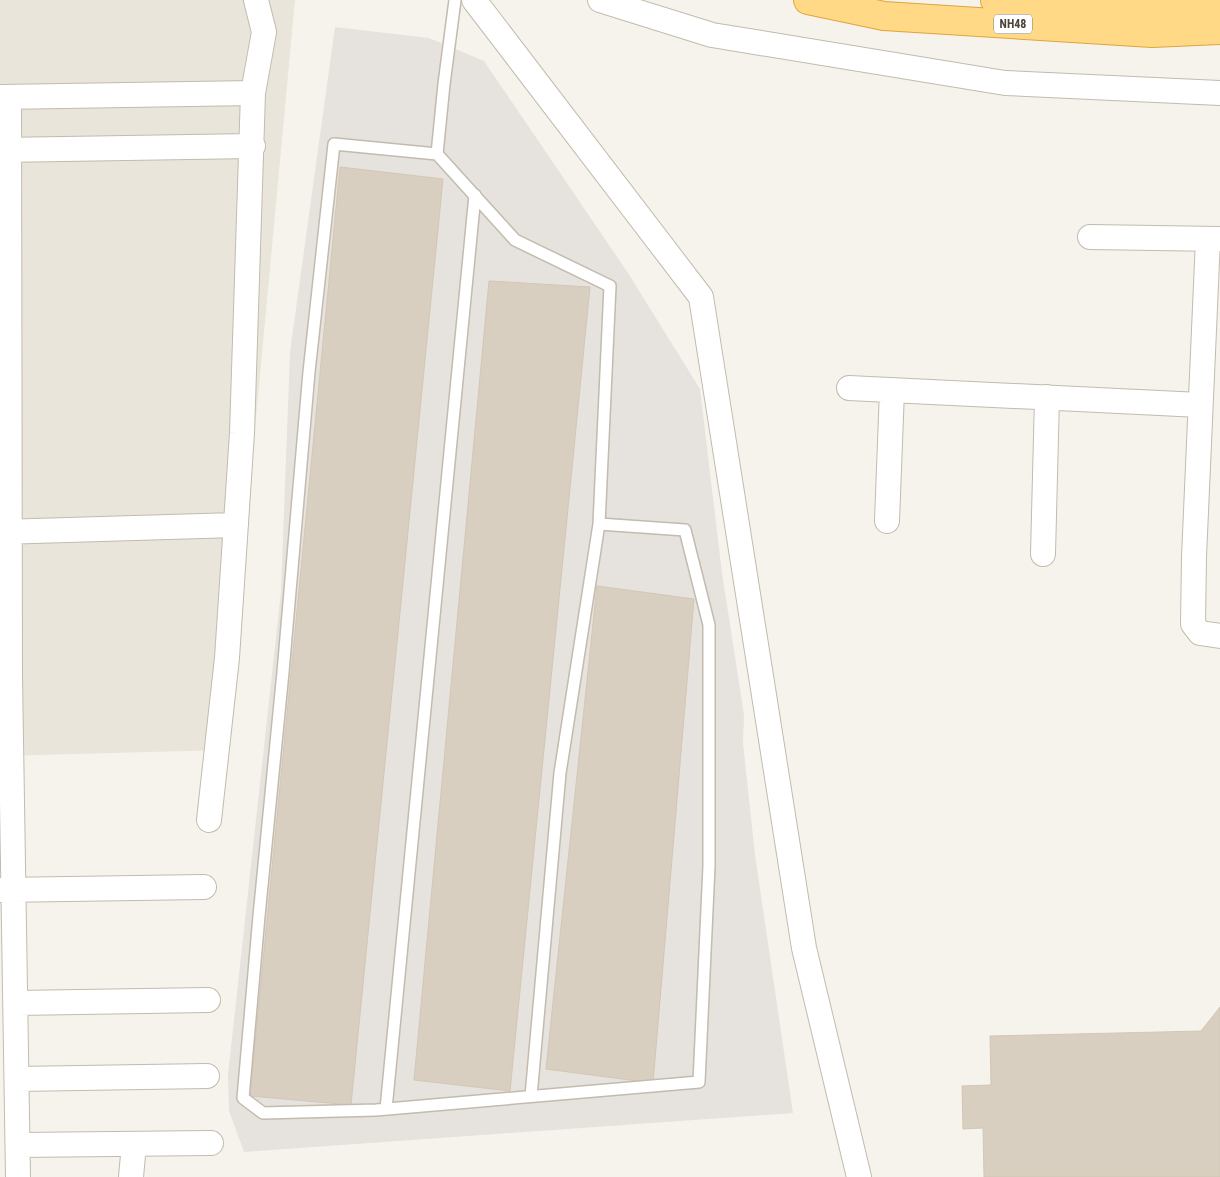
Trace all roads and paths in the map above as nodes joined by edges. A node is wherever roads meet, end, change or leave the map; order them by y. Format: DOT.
graph roads {
  1 [pos="256,0"];
  2 [pos="455,0"];
  3 [pos="474,0"];
  4 [pos="600,0"];
  5 [pos="808,0"];
  6 [pos="995,0"];
  7 [pos="1220,5"];
  8 [pos="1220,30"];
  9 [pos="253,93"];
  10 [pos="1220,93"];
  11 [pos="5,97"];
  12 [pos="253,146"];
  13 [pos="5,150"];
  14 [pos="437,154"];
  15 [pos="475,195"];
  16 [pos="1090,237"];
  17 [pos="1214,239"];
  18 [pos="849,388"];
  19 [pos="892,390"];
  20 [pos="1047,397"];
  21 [pos="1200,405"];
  22 [pos="887,521"];
  23 [pos="599,524"];
  24 [pos="236,525"];
  25 [pos="5,532"];
  26 [pos="1043,554"];
  27 [pos="1220,636"];
  28 [pos="209,820"];
  29 [pos="204,887"];
  30 [pos="7,889"];
  31 [pos="208,1000"];
  32 [pos="16,1003"];
  33 [pos="207,1076"];
  34 [pos="17,1079"];
  35 [pos="531,1096"];
  36 [pos="386,1109"];
  37 [pos="211,1143"];
  38 [pos="134,1144"];
  39 [pos="18,1145"];
  40 [pos="18,1177"];
  41 [pos="131,1177"];
  42 [pos="859,1177"];
  1 -- 9 [label="street"];
  2 -- 14 [label="lane"];
  3 -- 42 [label="street"];
  4 -- 10 [label="street"];
  5 -- 8 [label="highway, NH48"];
  6 -- 7 [label="highway, NH48"];
  9 -- 11 [label="street"];
  9 -- 12 [label="street"];
  11 -- 13 [label="street"];
  12 -- 13 [label="street"];
  12 -- 24 [label="street"];
  13 -- 25 [label="street"];
  14 -- 15 [label="lane"];
  14 -- 36 [label="lane"];
  15 -- 23 [label="lane"];
  15 -- 36 [label="lane"];
  16 -- 17 [label="street"];
  17 -- 21 [label="street"];
  18 -- 19 [label="street"];
  19 -- 20 [label="street"];
  19 -- 22 [label="street"];
  20 -- 21 [label="street"];
  20 -- 26 [label="street"];
  21 -- 27 [label="street"];
  23 -- 35 [label="lane"];
  23 -- 35 [label="lane"];
  24 -- 25 [label="street"];
  24 -- 28 [label="street"];
  25 -- 30 [label="street"];
  29 -- 30 [label="street"];
  30 -- 32 [label="street"];
  31 -- 32 [label="street"];
  32 -- 34 [label="street"];
  33 -- 34 [label="street"];
  34 -- 39 [label="street"];
  35 -- 36 [label="lane"];
  37 -- 38 [label="street"];
  38 -- 39 [label="street"];
  38 -- 41 [label="street"];
  39 -- 40 [label="street"];
}
